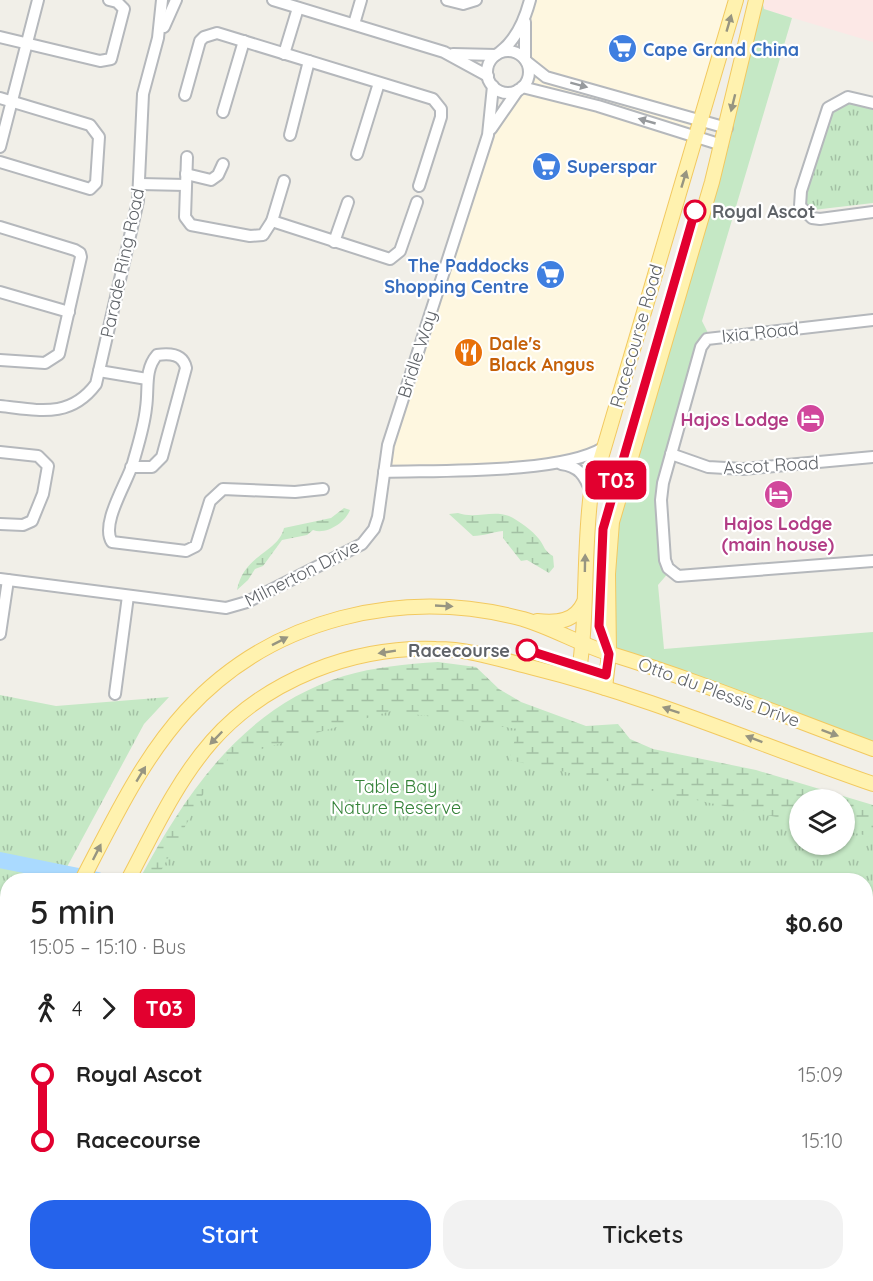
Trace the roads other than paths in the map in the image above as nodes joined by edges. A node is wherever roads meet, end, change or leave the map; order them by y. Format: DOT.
graph roads {
  1 [pos="38,0"];
  2 [pos="109,0"];
  3 [pos="162,0"];
  4 [pos="176,0"];
  5 [pos="273,0"];
  6 [pos="361,0"];
  7 [pos="447,0"];
  8 [pos="476,0"];
  9 [pos="530,0"];
  10 [pos="736,0"];
  11 [pos="756,0"];
  12 [pos="298,8"];
  13 [pos="526,16"];
  14 [pos="354,24"];
  15 [pos="0,37"];
  16 [pos="158,38"];
  17 [pos="244,41"];
  18 [pos="27,43"];
  19 [pos="444,52"];
  20 [pos="498,53"];
  21 [pos="284,54"];
  22 [pos="526,61"];
  23 [pos="309,62"];
  24 [pos="490,81"];
  25 [pos="379,83"];
  26 [pos="520,89"];
  27 [pos="184,95"];
  28 [pos="0,98"];
  29 [pos="12,102"];
  30 [pos="873,103"];
  31 [pos="223,112"];
  32 [pos="701,119"];
  33 [pos="727,128"];
  34 [pos="290,135"];
  35 [pos="488,135"];
  36 [pos="696,136"];
  37 [pos="722,145"];
  38 [pos="0,147"];
  39 [pos="357,154"];
  40 [pos="187,157"];
  41 [pos="0,162"];
  42 [pos="223,164"];
  43 [pos="186,180"];
  44 [pos="284,181"];
  45 [pos="140,184"];
  46 [pos="419,186"];
  47 [pos="348,202"];
  48 [pos="417,202"];
  49 [pos="873,212"];
  50 [pos="272,221"];
  51 [pos="0,227"];
  52 [pos="334,242"];
  53 [pos="0,292"];
  54 [pos="69,312"];
  55 [pos="873,320"];
  56 [pos="0,360"];
  57 [pos="99,371"];
  58 [pos="147,379"];
  59 [pos="0,406"];
  60 [pos="603,448"];
  61 [pos="0,452"];
  62 [pos="671,454"];
  63 [pos="873,457"];
  64 [pos="552,464"];
  65 [pos="131,467"];
  66 [pos="384,472"];
  67 [pos="323,489"];
  68 [pos="591,492"];
  69 [pos="0,524"];
  70 [pos="873,561"];
  71 [pos="4,579"];
  72 [pos="128,596"];
  73 [pos="585,600"];
  74 [pos="526,620"];
  75 [pos="0,634"];
  76 [pos="584,643"];
  77 [pos="609,654"];
  78 [pos="578,679"];
  79 [pos="605,687"];
  80 [pos="115,694"];
  81 [pos="873,748"];
  82 [pos="873,784"];
  83 [pos="86,873"];
  84 [pos="132,873"];
  1 -- 18 [label="street"];
  2 -- 18 [label="street"];
  3 -- 16 [label="street, Parade Ring Road"];
  4 -- 16 [label="street, Parade Ring Road"];
  5 -- 12 [label="street"];
  6 -- 14 [label="street"];
  7 -- 8 [label="street"];
  9 -- 13 [label="street"];
  32 -- 10 [label="main road, Racecourse Road, one-way"];
  11 -- 33 [label="main road, Racecourse Road, one-way"];
  12 -- 14 [label="street"];
  12 -- 21 [label="street"];
  13 -- 20 [label="street"];
  13 -- 22 [label="street"];
  14 -- 19 [label="street"];
  15 -- 18 [label="street"];
  16 -- 45 [label="street, Parade Ring Road"];
  17 -- 21 [label="street"];
  17 -- 27 [label="street"];
  17 -- 31 [label="street"];
  18 -- 29 [label="street"];
  19 -- 20 [label="street"];
  19 -- 24 [label="street"];
  20 -- 22 [label="street"];
  20 -- 24 [label="street"];
  21 -- 23 [label="street"];
  22 -- 26 [label="street"];
  22 -- 32 [label="street, one-way"];
  23 -- 25 [label="street"];
  23 -- 34 [label="street"];
  24 -- 26 [label="street"];
  24 -- 35 [label="street, Bridle Way"];
  25 -- 39 [label="street"];
  25 -- 46 [label="street"];
  26 -- 35 [label="street, Bridle Way"];
  36 -- 26 [label="street, one-way"];
  28 -- 29 [label="street"];
  29 -- 38 [label="street"];
  29 -- 41 [label="street"];
  30 -- 49 [label="street"];
  32 -- 33 [label="street"];
  32 -- 36 [label="main road, Racecourse Road"];
  33 -- 37 [label="main road, Racecourse Road"];
  35 -- 66 [label="street, Bridle Way"];
  36 -- 37 [label="street"];
  60 -- 36 [label="main road, Racecourse Road, one-way"];
  37 -- 77 [label="main road, Racecourse Road"];
  40 -- 43 [label="street"];
  42 -- 43 [label="street"];
  43 -- 45 [label="street"];
  43 -- 50 [label="street"];
  44 -- 50 [label="street"];
  45 -- 57 [label="street, Parade Ring Road"];
  47 -- 52 [label="street"];
  48 -- 52 [label="street"];
  50 -- 52 [label="street"];
  51 -- 54 [label="street"];
  53 -- 54 [label="street"];
  54 -- 56 [label="street"];
  55 -- 62 [label="street, Ixia Road"];
  57 -- 58 [label="street"];
  57 -- 59 [label="street, Parade Ring Road"];
  58 -- 65 [label="street"];
  58 -- 65 [label="street"];
  60 -- 64 [label="street"];
  60 -- 68 [label="main road, Racecourse Road"];
  61 -- 69 [label="street"];
  62 -- 63 [label="street, Ascot Road"];
  62 -- 70 [label="street, Ixia Road"];
  64 -- 66 [label="street"];
  64 -- 68 [label="street"];
  65 -- 67 [label="street"];
  66 -- 72 [label="street, Milnerton Drive"];
  73 -- 68 [label="main road, Racecourse Road, one-way"];
  71 -- 72 [label="street, Milnerton Drive"];
  71 -- 75 [label="street"];
  72 -- 80 [label="street"];
  73 -- 74 [label="main road"];
  73 -- 76 [label="main road, Racecourse Road"];
  74 -- 76 [label="main road, Otto du Plessis Drive"];
  83 -- 74 [label="main road, Otto du Plessis Drive, one-way"];
  76 -- 77 [label="main road, Otto du Plessis Drive"];
  76 -- 78 [label="main road, Racecourse Road"];
  77 -- 79 [label="main road, Racecourse Road"];
  77 -- 81 [label="main road, Otto du Plessis Drive, one-way"];
  78 -- 79 [label="main road, Otto du Plessis Drive"];
  78 -- 84 [label="main road, Otto du Plessis Drive, one-way"];
  82 -- 79 [label="main road, Otto du Plessis Drive, one-way"];
}
